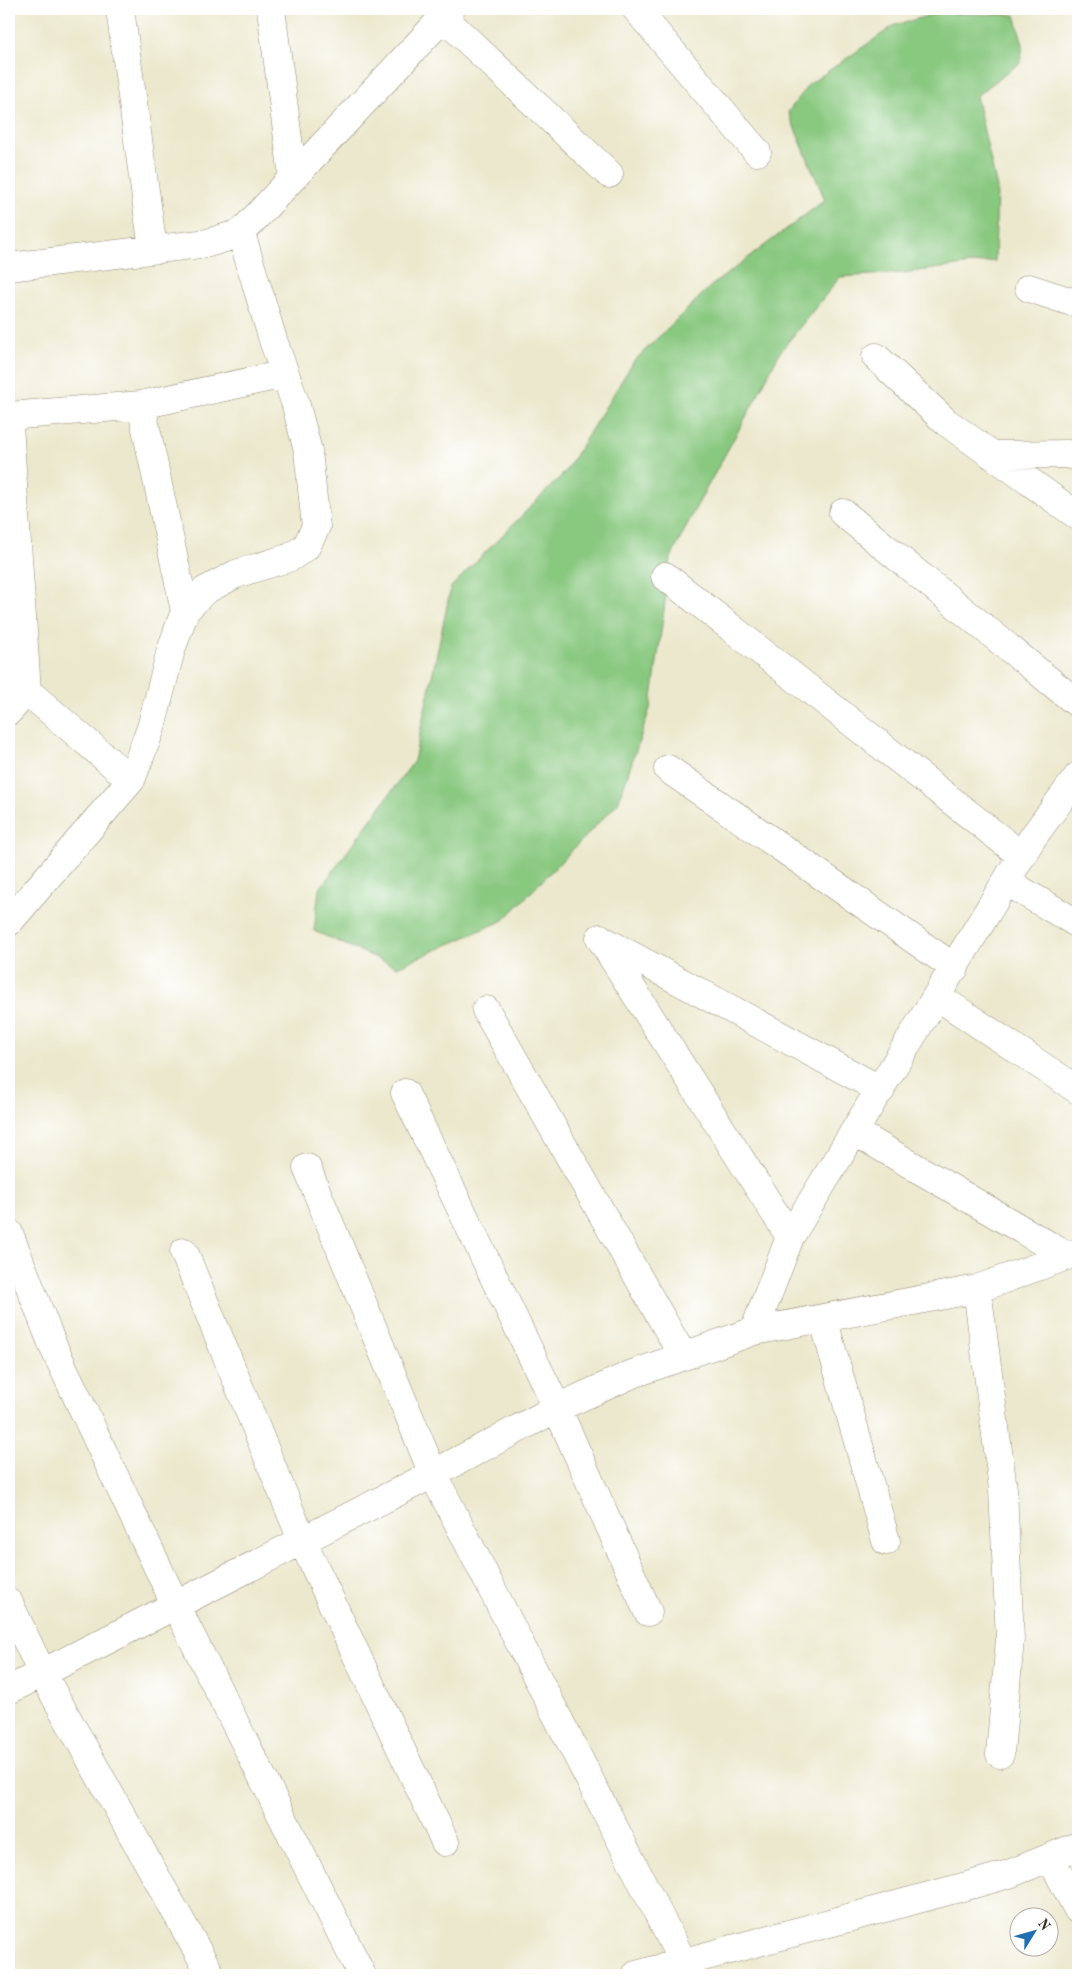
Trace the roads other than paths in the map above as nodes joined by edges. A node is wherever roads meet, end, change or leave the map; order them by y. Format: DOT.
graph roads {
  1 [pos="120,9"];
  2 [pos="271,9"];
  3 [pos="636,9"];
  4 [pos="437,17"];
  5 [pos="757,152"];
  6 [pos="609,174"];
  7 [pos="293,177"];
  8 [pos="241,233"];
  9 [pos="153,250"];
  10 [pos="9,267"];
  11 [pos="1029,288"];
  12 [pos="1078,304"];
  13 [pos="876,357"];
  14 [pos="285,374"];
  15 [pos="141,405"];
  16 [pos="9,416"];
  17 [pos="9,425"];
  18 [pos="992,455"];
  19 [pos="1078,457"];
  20 [pos="843,514"];
  21 [pos="1078,516"];
  22 [pos="666,576"];
  23 [pos="185,611"];
  24 [pos="27,691"];
  25 [pos="1078,704"];
  26 [pos="9,711"];
  27 [pos="668,769"];
  28 [pos="1078,776"];
  29 [pos="131,780"];
  30 [pos="1022,856"];
  31 [pos="1006,882"];
  32 [pos="9,922"];
  33 [pos="1078,924"];
  34 [pos="955,968"];
  35 [pos="938,997"];
  36 [pos="486,1010"];
  37 [pos="881,1090"];
  38 [pos="1078,1090"];
  39 [pos="405,1093"];
  40 [pos="855,1132"];
  41 [pos="307,1168"];
  42 [pos="9,1233"];
  43 [pos="790,1237"];
  44 [pos="184,1252"];
  45 [pos="1073,1254"];
  46 [pos="977,1289"];
  47 [pos="824,1318"];
  48 [pos="754,1331"];
  49 [pos="683,1356"];
  50 [pos="557,1408"];
  51 [pos="433,1474"];
  52 [pos="302,1540"];
  53 [pos="886,1541"];
  54 [pos="9,1603"];
  55 [pos="176,1606"];
  56 [pos="648,1612"];
  57 [pos="42,1673"];
  58 [pos="9,1690"];
  59 [pos="1000,1754"];
  60 [pos="446,1842"];
  61 [pos="1078,1846"];
  62 [pos="1050,1857"];
  63 [pos="1078,1910"];
  64 [pos="683,1962"];
  65 [pos="211,1975"];
  66 [pos="362,1975"];
  67 [pos="636,1975"];
  1 -- 9 [label="street"];
  2 -- 7 [label="street"];
  3 -- 5 [label="street"];
  4 -- 6 [label="street"];
  4 -- 7 [label="street"];
  7 -- 8 [label="street"];
  8 -- 9 [label="street"];
  8 -- 14 [label="street"];
  9 -- 10 [label="street"];
  11 -- 12 [label="street"];
  13 -- 18 [label="street"];
  14 -- 15 [label="street"];
  14 -- 23 [label="street"];
  15 -- 16 [label="street"];
  15 -- 23 [label="street"];
  17 -- 24 [label="street"];
  18 -- 19 [label="street"];
  18 -- 21 [label="street"];
  20 -- 25 [label="street"];
  22 -- 30 [label="street"];
  23 -- 29 [label="street"];
  24 -- 26 [label="street"];
  24 -- 29 [label="street"];
  27 -- 34 [label="street"];
  28 -- 30 [label="street"];
  29 -- 32 [label="street"];
  30 -- 31 [label="street"];
  31 -- 33 [label="street"];
  31 -- 34 [label="street"];
  34 -- 35 [label="street"];
  35 -- 37 [label="street"];
  35 -- 38 [label="street"];
  36 -- 49 [label="street"];
  37 -- 40 [label="street"];
  37 -- 43 [label="street"];
  39 -- 50 [label="street"];
  40 -- 43 [label="street"];
  40 -- 45 [label="street"];
  41 -- 51 [label="street"];
  42 -- 55 [label="street"];
  43 -- 48 [label="street"];
  44 -- 52 [label="street"];
  45 -- 46 [label="street"];
  46 -- 47 [label="street"];
  46 -- 59 [label="street"];
  47 -- 48 [label="street"];
  47 -- 53 [label="street"];
  48 -- 49 [label="street"];
  49 -- 50 [label="street"];
  50 -- 51 [label="street"];
  50 -- 56 [label="street"];
  51 -- 52 [label="street"];
  51 -- 64 [label="street"];
  52 -- 55 [label="street"];
  52 -- 60 [label="street"];
  54 -- 57 [label="street"];
  55 -- 57 [label="street"];
  55 -- 66 [label="street"];
  57 -- 58 [label="street"];
  57 -- 65 [label="street"];
  61 -- 62 [label="street"];
  62 -- 63 [label="street"];
  62 -- 64 [label="street"];
  64 -- 67 [label="street"];
}
